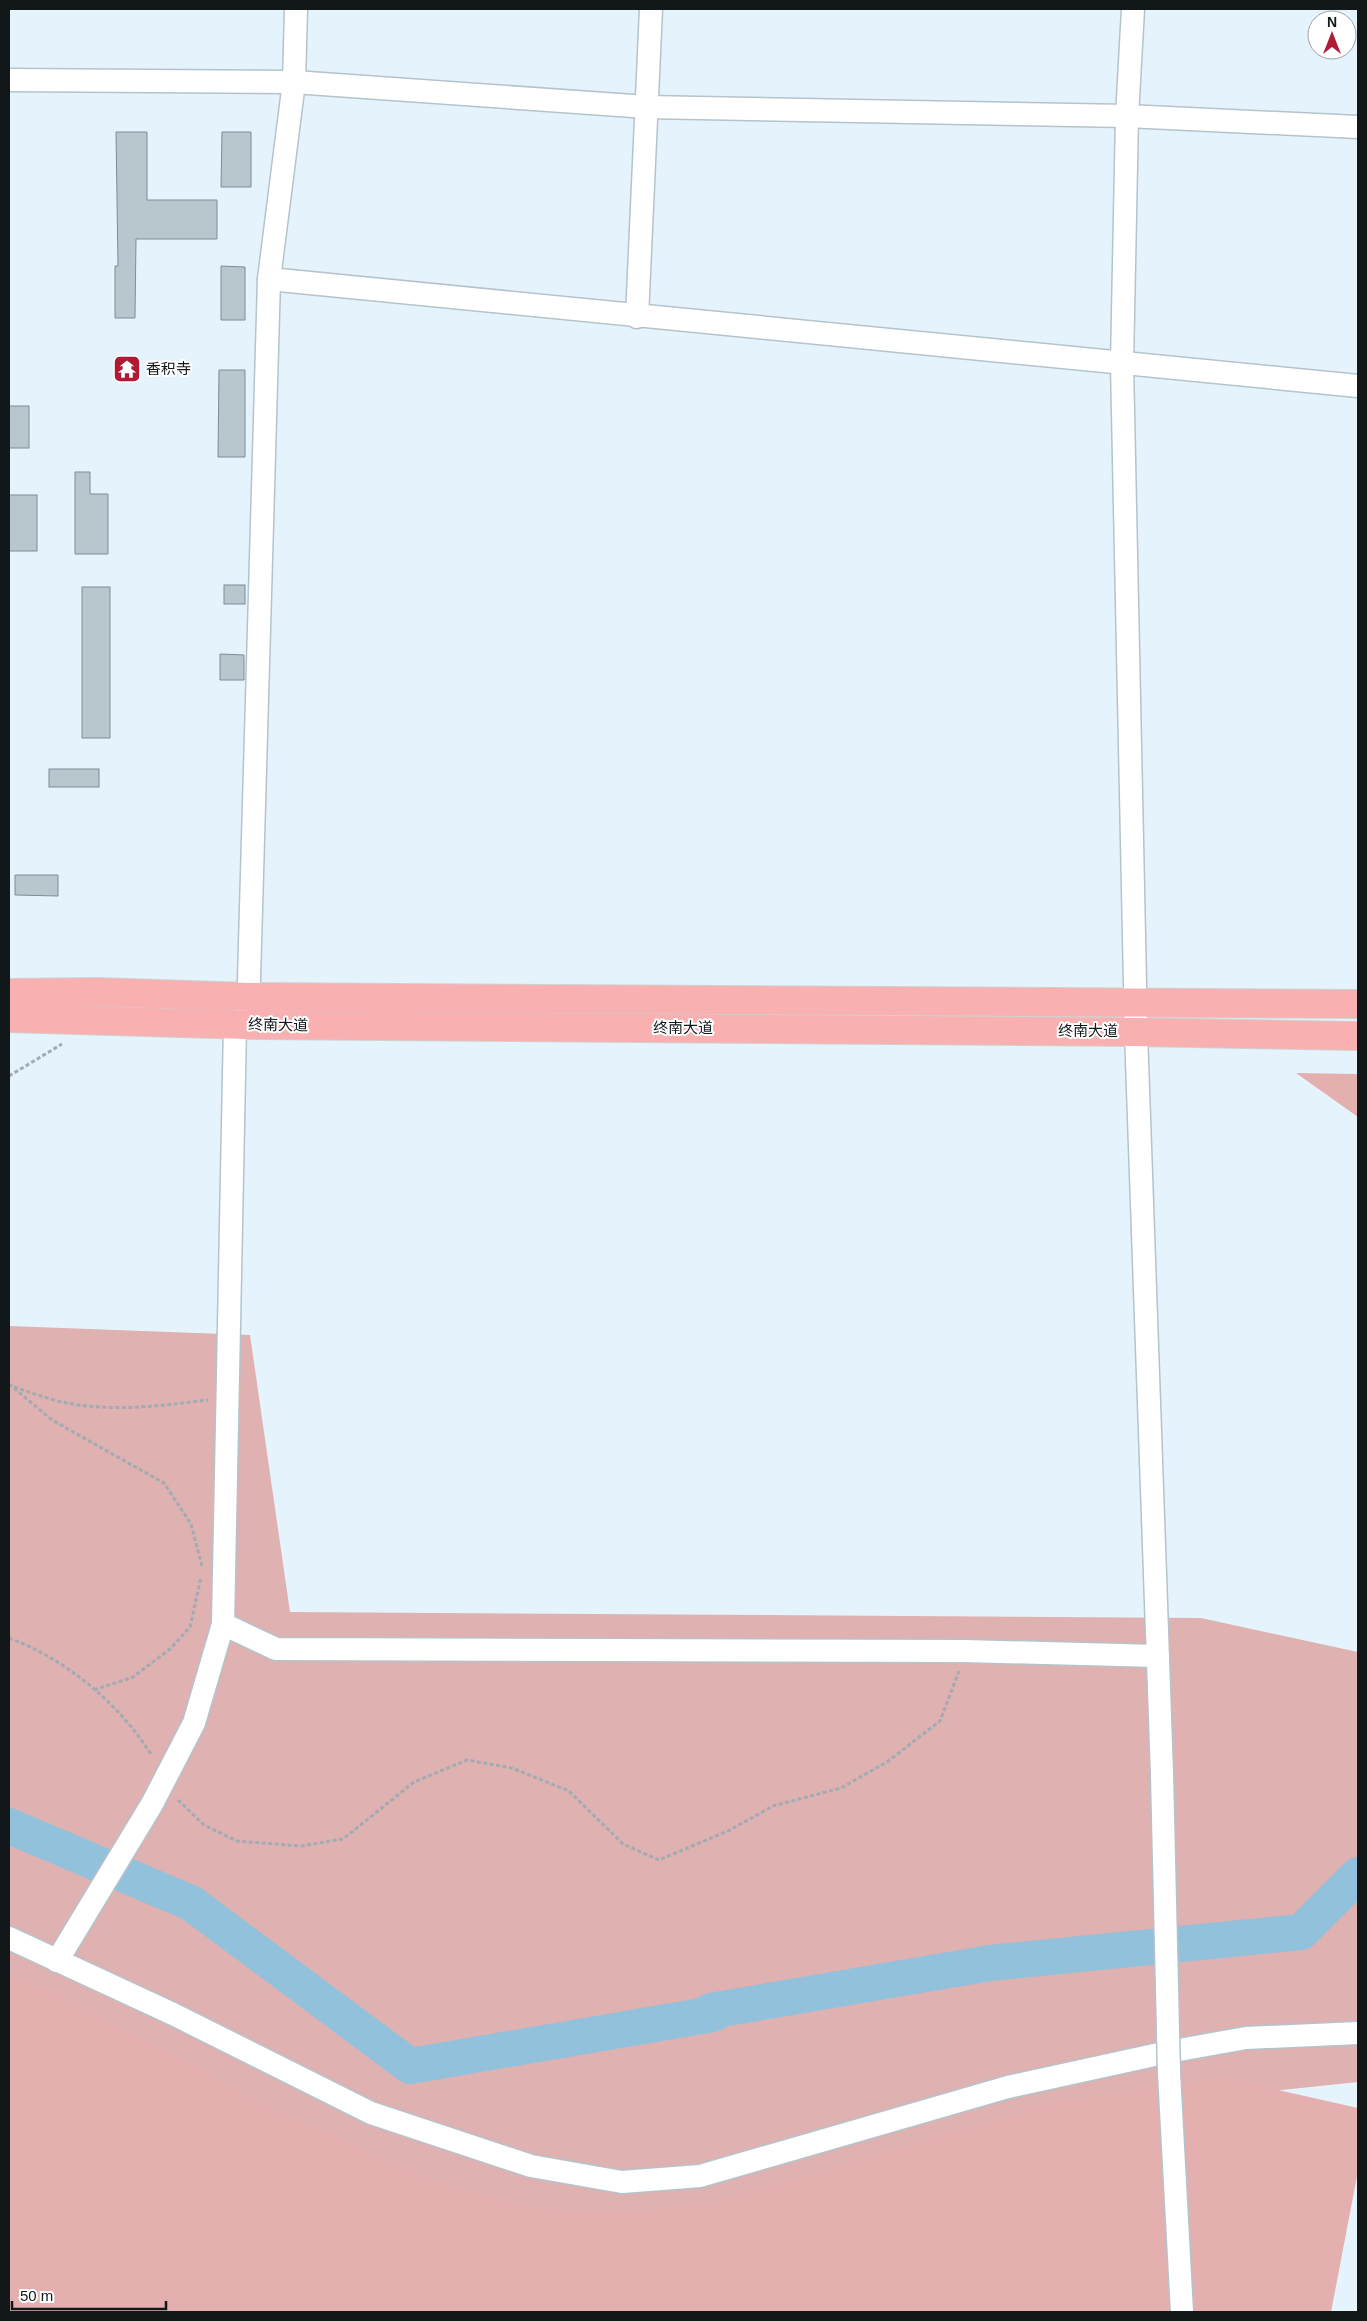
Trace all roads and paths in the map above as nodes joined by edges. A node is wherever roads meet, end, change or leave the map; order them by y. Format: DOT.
graph roads {
  1 [pos="296,9"];
  2 [pos="651,9"];
  3 [pos="1133,9"];
  4 [pos="9,80"];
  5 [pos="294,82"];
  6 [pos="646,107"];
  7 [pos="1127,116"];
  8 [pos="1358,127"];
  9 [pos="269,280"];
  10 [pos="637,317"];
  11 [pos="1122,364"];
  12 [pos="1358,386"];
  13 [pos="9,993"];
  14 [pos="249,998"];
  15 [pos="1136,1004"];
  16 [pos="1358,1004"];
  17 [pos="9,1018"];
  18 [pos="242,1025"];
  19 [pos="1136,1032"];
  20 [pos="1358,1036"];
  21 [pos="70,1041"];
  22 [pos="9,1076"];
  23 [pos="10,1386"];
  24 [pos="228,1390"];
  25 [pos="223,1624"];
  26 [pos="9,1638"];
  27 [pos="964,1650"];
  28 [pos="1158,1656"];
  29 [pos="94,1690"];
  30 [pos="165,1779"];
  31 [pos="9,1938"];
  32 [pos="57,1961"];
  33 [pos="1358,2033"];
  34 [pos="1168,2062"];
  35 [pos="1182,2312"];
  1 -- 5 [label="street"];
  2 -- 6 [label="street"];
  3 -- 7 [label="street"];
  4 -- 5 [label="street"];
  5 -- 6 [label="street"];
  5 -- 9 [label="street"];
  6 -- 7 [label="street"];
  6 -- 10 [label="street"];
  7 -- 8 [label="street"];
  7 -- 11 [label="street"];
  9 -- 10 [label="street"];
  9 -- 14 [label="street"];
  10 -- 11 [label="street"];
  11 -- 12 [label="street"];
  11 -- 15 [label="street"];
  13 -- 14 [label="highway, 终南大道"];
  14 -- 15 [label="highway, 终南大道"];
  14 -- 18 [label="street"];
  15 -- 16 [label="highway, 终南大道"];
  15 -- 19 [label="street"];
  17 -- 18 [label="highway, 终南大道"];
  18 -- 19 [label="highway, 终南大道"];
  18 -- 24 [label="street"];
  19 -- 20 [label="highway, 终南大道"];
  19 -- 28 [label="street"];
  21 -- 22 [label="path"];
  23 -- 24 [label="path"];
  23 -- 29 [label="path"];
  24 -- 25 [label="street"];
  25 -- 27 [label="street"];
  25 -- 30 [label="street"];
  26 -- 29 [label="path"];
  27 -- 28 [label="street"];
  27 -- 30 [label="path"];
  28 -- 34 [label="street, bridge"];
  29 -- 30 [label="path"];
  30 -- 32 [label="street"];
  31 -- 32 [label="street"];
  32 -- 34 [label="street"];
  33 -- 34 [label="street"];
  34 -- 35 [label="street"];
}
